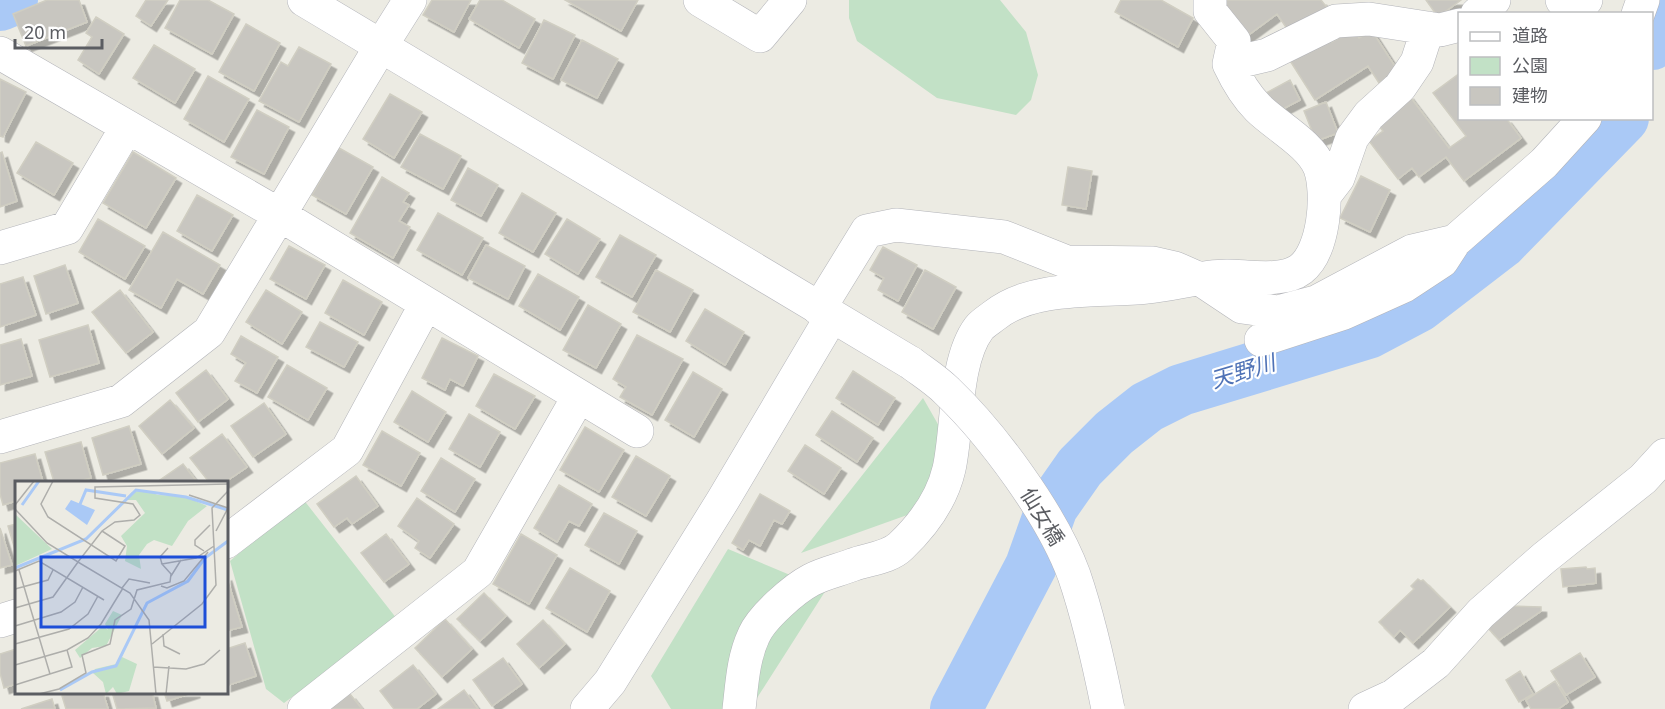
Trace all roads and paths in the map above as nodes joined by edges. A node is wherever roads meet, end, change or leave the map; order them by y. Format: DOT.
graph roads {
  1 [pos="304,0"];
  2 [pos="410,0"];
  3 [pos="700,0"];
  4 [pos="790,0"];
  5 [pos="1210,0"];
  6 [pos="1494,0"];
  7 [pos="1562,0"];
  8 [pos="1586,0"];
  9 [pos="1479,12"];
  10 [pos="1444,26"];
  11 [pos="381,46"];
  12 [pos="0,52"];
  13 [pos="1229,64"];
  14 [pos="1584,120"];
  15 [pos="127,127"];
  16 [pos="1325,195"];
  17 [pos="280,215"];
  18 [pos="1455,241"];
  19 [pos="0,248"];
  20 [pos="1200,279"];
  21 [pos="426,304"];
  22 [pos="826,313"];
  23 [pos="1261,340"];
  24 [pos="579,396"];
  25 [pos="637,431"];
  26 [pos="0,437"];
  27 [pos="1665,455"];
  28 [pos="228,540"];
  29 [pos="15,616"];
  30 [pos="0,621"];
  31 [pos="304,709"];
  32 [pos="587,709"];
  33 [pos="739,709"];
  34 [pos="1108,709"];
  35 [pos="1365,709"];
  1 -- 11 [label="street, 仙女橋"];
  2 -- 11 [label="street"];
  3 -- 4 [label="street"];
  5 -- 13 [label="street"];
  6 -- 9 [label="street"];
  7 -- 8 [label="street"];
  10 -- 13 [label="street"];
  10 -- 16 [label="street"];
  11 -- 17 [label="street"];
  11 -- 22 [label="street, 仙女橋"];
  12 -- 15 [label="street"];
  13 -- 16 [label="street"];
  14 -- 18 [label="street"];
  15 -- 17 [label="street"];
  15 -- 19 [label="street"];
  16 -- 20 [label="street"];
  17 -- 21 [label="street"];
  17 -- 26 [label="street"];
  18 -- 20 [label="street"];
  18 -- 23 [label="street"];
  20 -- 22 [label="street"];
  20 -- 33 [label="street"];
  21 -- 24 [label="street"];
  21 -- 28 [label="street"];
  22 -- 32 [label="street"];
  22 -- 34 [label="street, 仙女橋, bridge"];
  24 -- 25 [label="street"];
  24 -- 31 [label="street"];
  27 -- 35 [label="street"];
  29 -- 30 [label="street"];
}
